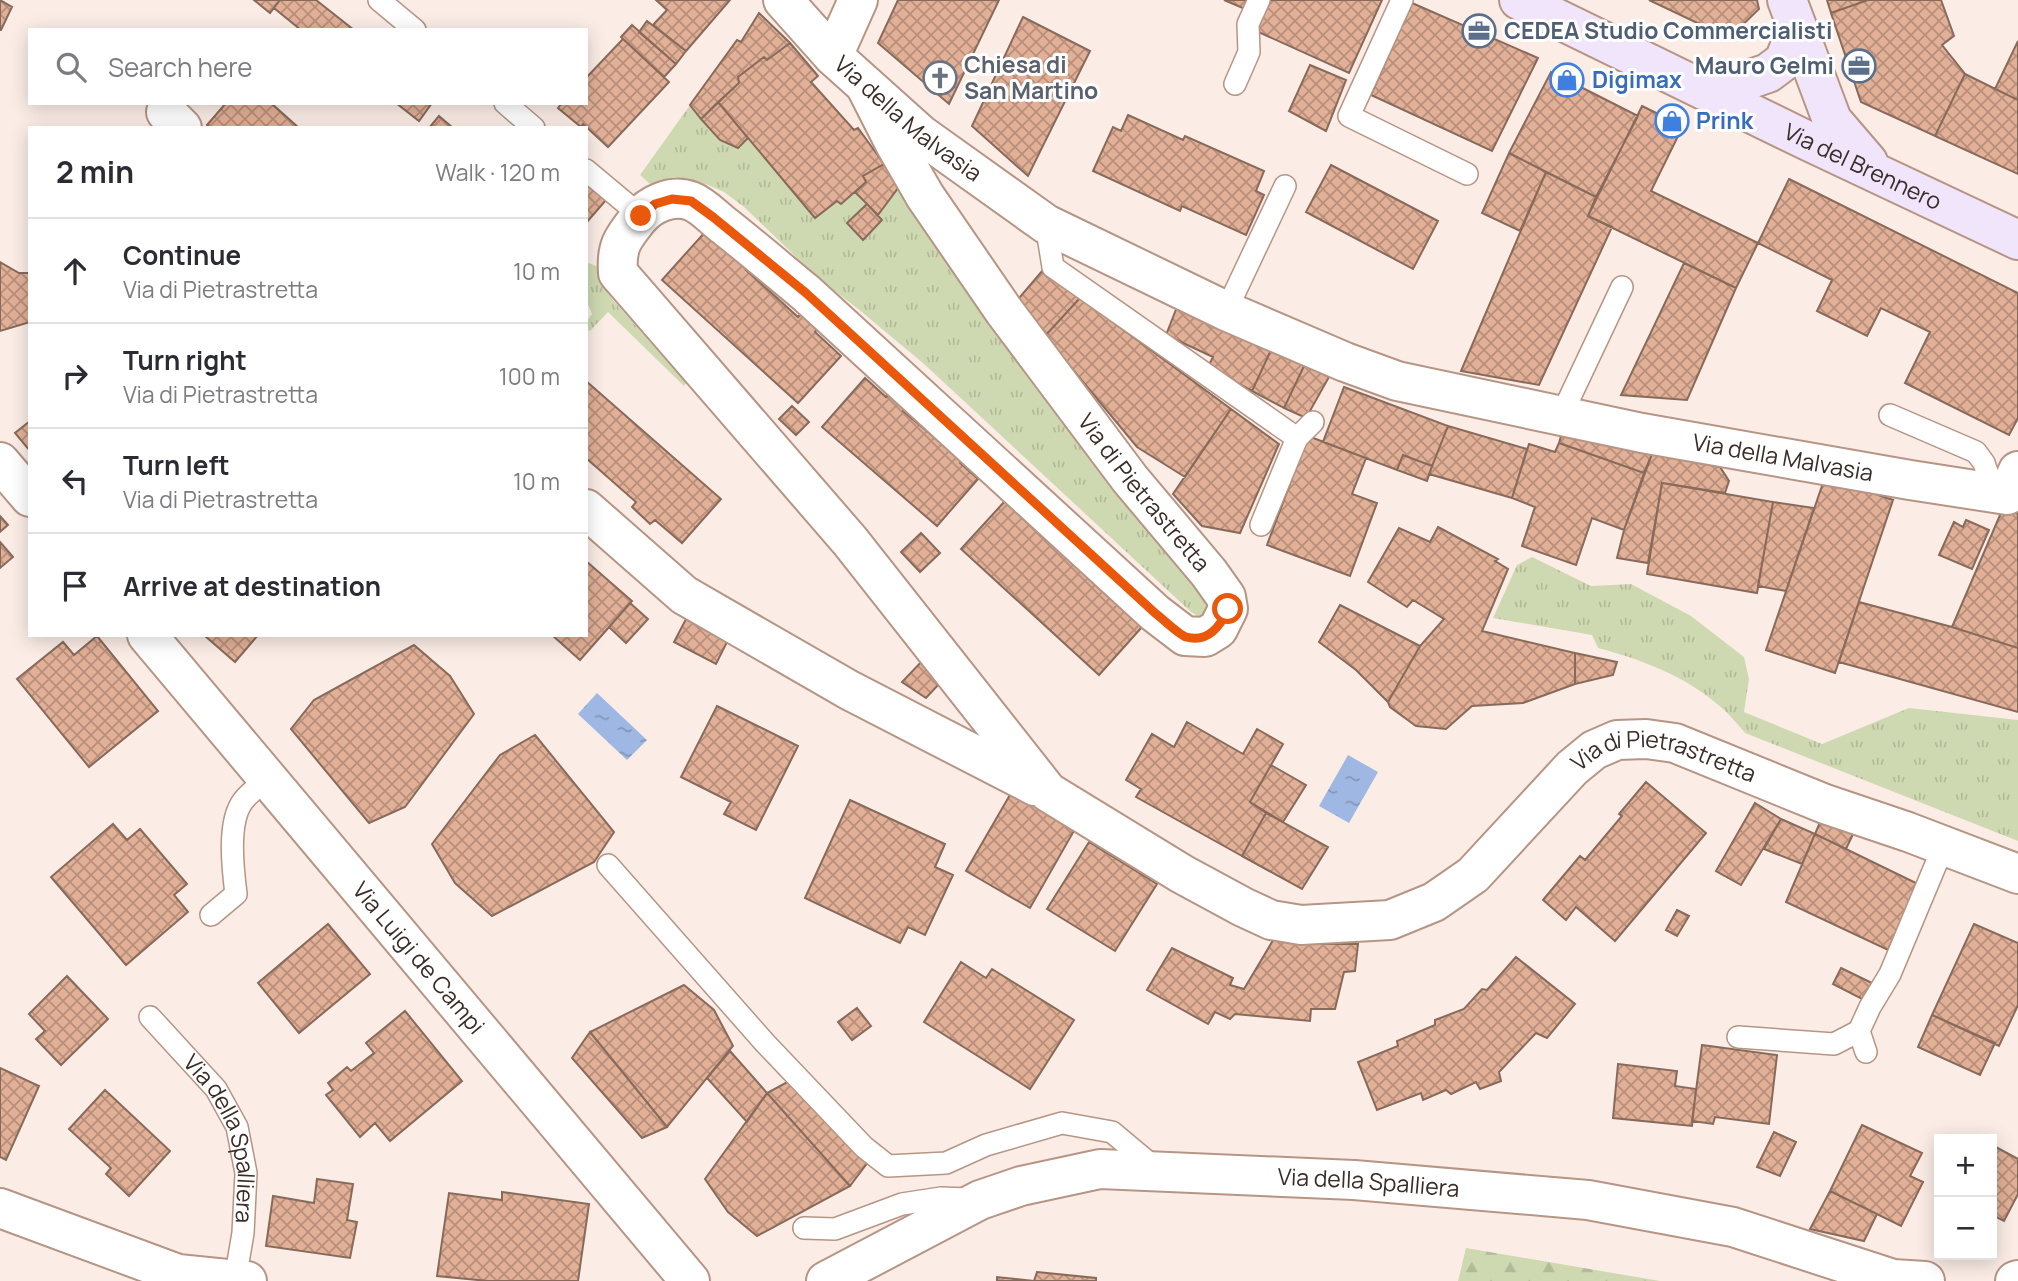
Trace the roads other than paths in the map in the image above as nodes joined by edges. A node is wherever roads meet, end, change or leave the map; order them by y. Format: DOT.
graph roads {
  1 [pos="379,0"];
  2 [pos="783,0"];
  3 [pos="858,0"];
  4 [pos="1259,0"];
  5 [pos="1402,0"];
  6 [pos="1519,0"];
  7 [pos="1792,14"];
  8 [pos="413,28"];
  9 [pos="832,56"];
  10 [pos="865,85"];
  11 [pos="1235,85"];
  12 [pos="1698,87"];
  13 [pos="507,105"];
  14 [pos="532,126"];
  15 [pos="588,172"];
  16 [pos="1467,174"];
  17 [pos="1880,174"];
  18 [pos="1285,186"];
  19 [pos="641,216"];
  20 [pos="1046,224"];
  21 [pos="2018,240"];
  22 [pos="1622,287"];
  23 [pos="1226,312"];
  24 [pos="1890,415"];
  25 [pos="1561,416"];
  26 [pos="1313,422"];
  27 [pos="1297,438"];
  28 [pos="0,462"];
  29 [pos="2004,484"];
  30 [pos="28,495"];
  31 [pos="588,511"];
  32 [pos="1261,525"];
  33 [pos="149,637"];
  34 [pos="267,779"];
  35 [pos="1048,792"];
  36 [pos="1944,845"];
  37 [pos="608,865"];
  38 [pos="2018,874"];
  39 [pos="211,915"];
  40 [pos="150,1017"];
  41 [pos="1859,1031"];
  42 [pos="1738,1037"];
  43 [pos="1866,1052"];
  44 [pos="1159,1172"];
  45 [pos="980,1200"];
  46 [pos="0,1208"];
  47 [pos="804,1228"];
  48 [pos="241,1280"];
  49 [pos="690,1281"];
  50 [pos="826,1281"];
  51 [pos="1925,1281"];
  1 -- 8 [label="lane"];
  2 -- 9 [label="street, Via della Malvasia"];
  3 -- 9 [label="street"];
  4 -- 11 [label="lane"];
  5 -- 16 [label="lane"];
  6 -- 12 [label="main road, Via del Brennero"];
  7 -- 12 [label="main road"];
  7 -- 17 [label="main road"];
  9 -- 10 [label="street, Via della Malvasia"];
  10 -- 19 [label="street, Via di Pietrastretta"];
  10 -- 20 [label="street, Via della Malvasia"];
  12 -- 17 [label="main road, Via del Brennero"];
  13 -- 14 [label="lane"];
  15 -- 19 [label="lane"];
  17 -- 21 [label="main road, Via del Brennero"];
  18 -- 23 [label="lane"];
  19 -- 35 [label="street, Via di Pietrastretta"];
  20 -- 23 [label="street, Via della Malvasia"];
  20 -- 27 [label="lane"];
  22 -- 25 [label="lane"];
  23 -- 25 [label="street, Via della Malvasia"];
  24 -- 29 [label="lane, Via della Malvasia"];
  25 -- 29 [label="street, Via della Malvasia"];
  26 -- 27 [label="lane"];
  27 -- 32 [label="lane"];
  28 -- 30 [label="street"];
  31 -- 35 [label="street, Via di Pietrastretta"];
  33 -- 34 [label="street, Via Luigi de Campi"];
  34 -- 39 [label="lane"];
  34 -- 49 [label="street, Via Luigi de Campi"];
  35 -- 36 [label="street, Via di Pietrastretta"];
  36 -- 38 [label="street, Via di Pietrastretta"];
  36 -- 41 [label="lane"];
  37 -- 44 [label="lane"];
  40 -- 48 [label="lane, Via della Spalliera"];
  41 -- 42 [label="lane"];
  41 -- 43 [label="lane"];
  44 -- 45 [label="street, Via della Spalliera"];
  44 -- 51 [label="street, Via della Spalliera"];
  45 -- 47 [label="lane"];
  45 -- 50 [label="street, Via della Spalliera"];
  46 -- 48 [label="street, Via della Spalliera"];
}
